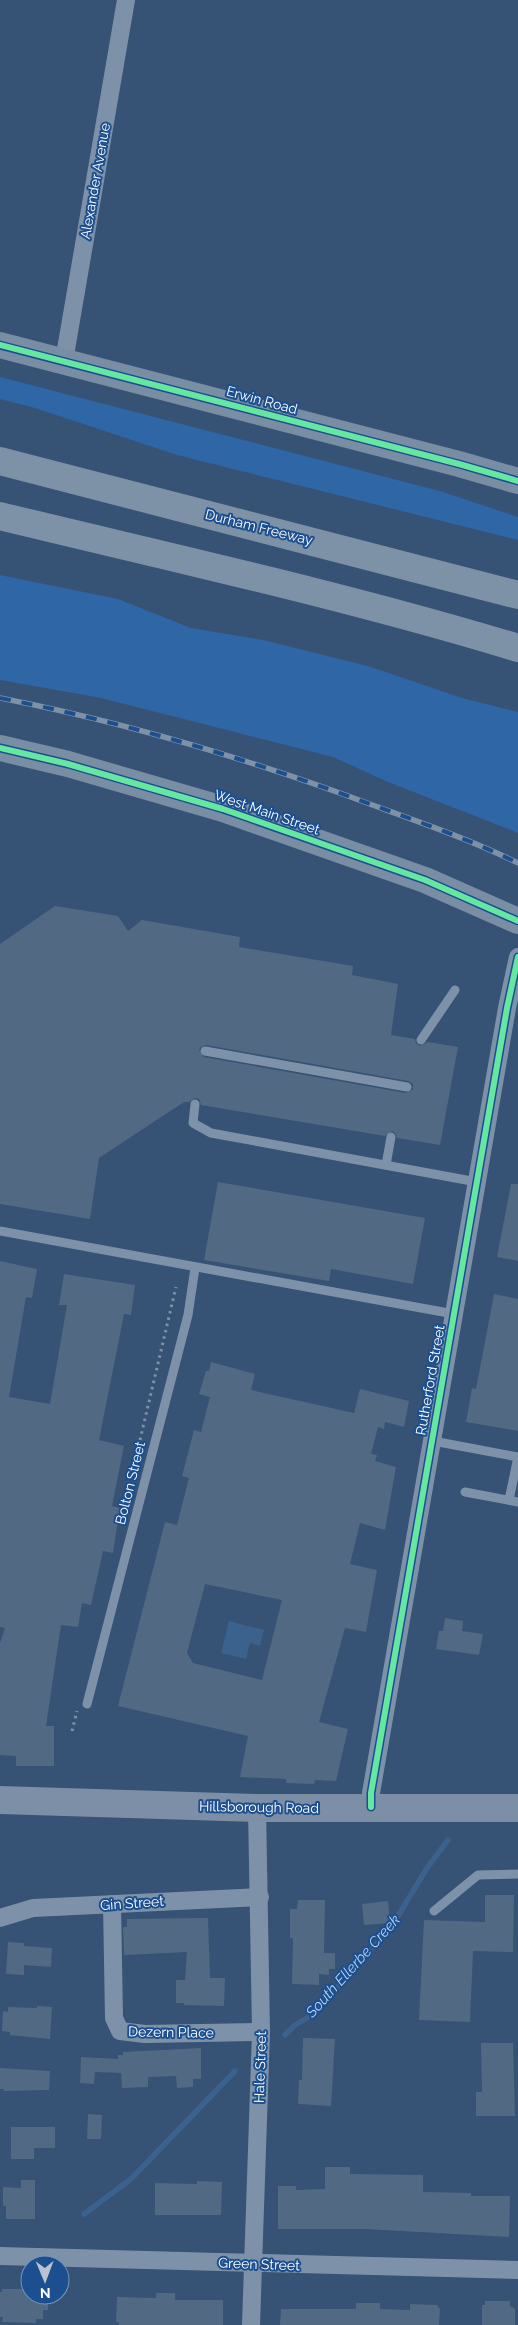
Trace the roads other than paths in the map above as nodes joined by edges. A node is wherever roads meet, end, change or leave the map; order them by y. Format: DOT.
graph roads {
  1 [pos="126,0"];
  2 [pos="0,345"];
  3 [pos="64,362"];
  4 [pos="0,461"];
  5 [pos="518,481"];
  6 [pos="0,516"];
  7 [pos="518,595"];
  8 [pos="518,648"];
  9 [pos="0,748"];
  10 [pos="518,921"];
  11 [pos="518,957"];
  12 [pos="455,990"];
  13 [pos="421,1040"];
  14 [pos="205,1051"];
  15 [pos="407,1087"];
  16 [pos="195,1104"];
  17 [pos="391,1137"];
  18 [pos="386,1165"];
  19 [pos="477,1182"];
  20 [pos="0,1232"];
  21 [pos="195,1268"];
  22 [pos="454,1314"];
  23 [pos="433,1441"];
  24 [pos="518,1457"];
  25 [pos="465,1492"];
  26 [pos="514,1501"];
  27 [pos="87,1704"];
  28 [pos="0,1800"];
  29 [pos="371,1807"];
  30 [pos="258,1808"];
  31 [pos="518,1808"];
  32 [pos="518,1874"];
  33 [pos="260,1898"];
  34 [pos="112,1904"];
  35 [pos="434,1911"];
  36 [pos="2,1917"];
  37 [pos="261,2032"];
  38 [pos="0,2256"];
  39 [pos="253,2264"];
  40 [pos="518,2270"];
  41 [pos="251,2325"];
  1 -- 3 [label="street, Alexander Avenue"];
  2 -- 3 [label="main road, Erwin Road"];
  3 -- 5 [label="main road, Erwin Road"];
  4 -- 7 [label="highway, Durham Freeway"];
  6 -- 8 [label="highway"];
  9 -- 10 [label="main road, West Main Street"];
  11 -- 19 [label="street, Rutherford Street"];
  12 -- 13 [label="lane"];
  14 -- 15 [label="lane"];
  16 -- 18 [label="lane"];
  17 -- 18 [label="lane"];
  18 -- 19 [label="lane"];
  19 -- 22 [label="street, Rutherford Street"];
  20 -- 21 [label="lane"];
  21 -- 22 [label="lane"];
  21 -- 27 [label="lane, Bolton Street"];
  22 -- 23 [label="street, Rutherford Street"];
  23 -- 24 [label="lane"];
  23 -- 29 [label="street, Rutherford Street"];
  24 -- 26 [label="lane"];
  25 -- 26 [label="lane"];
  28 -- 30 [label="main road, Hillsborough Road"];
  29 -- 30 [label="main road, Hillsborough Road"];
  29 -- 31 [label="main road, Hillsborough Road"];
  30 -- 33 [label="street, Hale Street"];
  32 -- 35 [label="lane"];
  33 -- 34 [label="street, Gin Street"];
  33 -- 37 [label="street, Hale Street"];
  34 -- 36 [label="street, Gin Street"];
  34 -- 37 [label="street, Dezern Place"];
  37 -- 39 [label="street, Hale Street"];
  38 -- 39 [label="street, Green Street"];
  39 -- 40 [label="street, Green Street"];
  39 -- 41 [label="street, Hale Street"];
}
